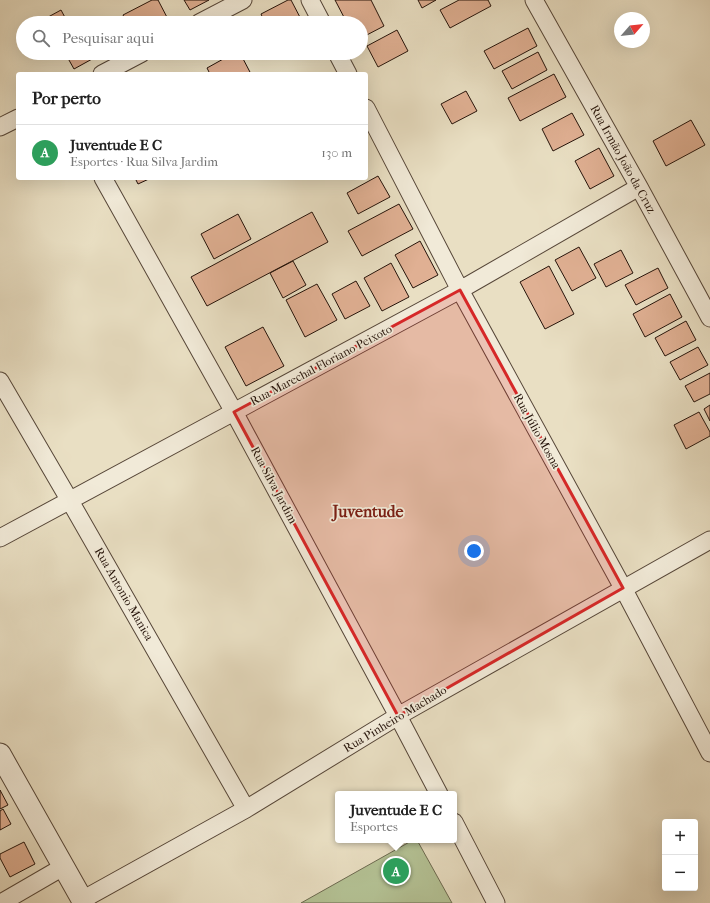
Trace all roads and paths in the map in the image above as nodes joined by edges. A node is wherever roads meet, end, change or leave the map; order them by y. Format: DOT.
graph roads {
  1 [pos="243,0"];
  2 [pos="310,0"];
  3 [pos="534,0"];
  4 [pos="212,16"];
  5 [pos="318,16"];
  6 [pos="129,60"];
  7 [pos="341,60"];
  8 [pos="106,72"];
  9 [pos="347,72"];
  10 [pos="368,112"];
  11 [pos="16,119"];
  12 [pos="0,127"];
  13 [pos="104,180"];
  14 [pos="639,187"];
  15 [pos="460,290"];
  16 [pos="710,318"];
  17 [pos="0,381"];
  18 [pos="234,412"];
  19 [pos="70,501"];
  20 [pos="0,538"];
  21 [pos="710,540"];
  22 [pos="623,588"];
  23 [pos="398,716"];
  24 [pos="710,753"];
  25 [pos="0,754"];
  26 [pos="437,791"];
  27 [pos="246,808"];
  28 [pos="457,828"];
  29 [pos="63,868"];
  30 [pos="83,901"];
  31 [pos="1,903"];
  32 [pos="496,903"];
  1 -- 4 [label="street"];
  2 -- 5 [label="street"];
  3 -- 14 [label="street, Rua Irmão João da Cruz"];
  6 -- 8 [label="street"];
  7 -- 9 [label="street"];
  10 -- 15 [label="street, Rua Júlio Mosna"];
  11 -- 12 [label="street"];
  13 -- 18 [label="street, Rua Silva Jardim"];
  14 -- 15 [label="street, Rua Marechal Floriano Peixoto"];
  14 -- 16 [label="street, Rua Irmão João da Cruz"];
  15 -- 18 [label="street, Rua Marechal Floriano Peixoto"];
  15 -- 22 [label="street, Rua Júlio Mosna"];
  17 -- 19 [label="street, Rua Antonio Manica"];
  18 -- 19 [label="street, Rua Marechal Floriano Peixoto"];
  18 -- 23 [label="street, Rua Silva Jardim"];
  19 -- 20 [label="street, Rua Marechal Floriano Peixoto"];
  19 -- 27 [label="street, Rua Antonio Manica"];
  21 -- 22 [label="street, Rua Pinheiro Machado"];
  22 -- 23 [label="street, Rua Pinheiro Machado"];
  22 -- 24 [label="street, Rua Júlio Mosna"];
  23 -- 26 [label="street, Rua Silva Jardim"];
  23 -- 27 [label="street, Rua Pinheiro Machado"];
  25 -- 29 [label="street"];
  27 -- 30 [label="street, Rua Pinheiro Machado"];
  28 -- 32 [label="street"];
  29 -- 30 [label="street"];
  29 -- 31 [label="street"];
}
